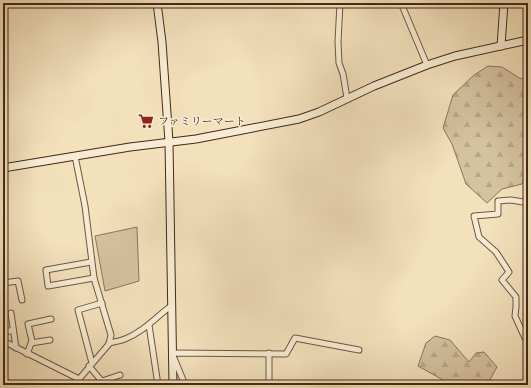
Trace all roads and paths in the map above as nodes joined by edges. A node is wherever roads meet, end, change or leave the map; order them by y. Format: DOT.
graph roads {
  1 [pos="157,3"];
  2 [pos="340,3"];
  3 [pos="401,3"];
  4 [pos="504,3"];
  5 [pos="528,40"];
  6 [pos="501,46"];
  7 [pos="428,65"];
  8 [pos="346,98"];
  9 [pos="170,142"];
  10 [pos="75,156"];
  11 [pos="3,168"];
  12 [pos="528,199"];
  13 [pos="91,262"];
  14 [pos="94,278"];
  15 [pos="3,283"];
  16 [pos="22,300"];
  17 [pos="102,304"];
  18 [pos="172,306"];
  19 [pos="11,313"];
  20 [pos="51,319"];
  21 [pos="149,325"];
  22 [pos="13,330"];
  23 [pos="3,333"];
  24 [pos="50,340"];
  25 [pos="3,341"];
  26 [pos="528,341"];
  27 [pos="31,343"];
  28 [pos="109,343"];
  29 [pos="16,348"];
  30 [pos="359,350"];
  31 [pos="172,353"];
  32 [pos="269,353"];
  33 [pos="27,354"];
  34 [pos="91,365"];
  35 [pos="120,375"];
  36 [pos="3,380"];
  37 [pos="79,380"];
  38 [pos="104,383"];
  39 [pos="12,385"];
  40 [pos="74,385"];
  41 [pos="158,385"];
  42 [pos="173,385"];
  43 [pos="185,385"];
  44 [pos="269,385"];
  1 -- 9 [label="street"];
  2 -- 8 [label="street"];
  3 -- 7 [label="street"];
  4 -- 6 [label="street"];
  5 -- 6 [label="street"];
  6 -- 7 [label="street"];
  7 -- 8 [label="street"];
  8 -- 9 [label="street"];
  9 -- 10 [label="street"];
  9 -- 18 [label="street"];
  10 -- 11 [label="street"];
  10 -- 13 [label="street"];
  12 -- 26 [label="street"];
  13 -- 14 [label="street"];
  13 -- 14 [label="street"];
  14 -- 17 [label="street"];
  15 -- 16 [label="street"];
  17 -- 28 [label="street"];
  17 -- 34 [label="street"];
  18 -- 21 [label="street"];
  18 -- 31 [label="street"];
  19 -- 22 [label="street"];
  20 -- 27 [label="street"];
  21 -- 28 [label="street"];
  21 -- 41 [label="street"];
  22 -- 23 [label="street"];
  22 -- 29 [label="street"];
  24 -- 27 [label="street"];
  25 -- 29 [label="street"];
  27 -- 33 [label="street"];
  28 -- 34 [label="street"];
  29 -- 33 [label="street"];
  30 -- 32 [label="street"];
  31 -- 32 [label="street"];
  31 -- 42 [label="street"];
  31 -- 43 [label="street"];
  32 -- 44 [label="street"];
  33 -- 37 [label="street"];
  34 -- 37 [label="street"];
  34 -- 38 [label="street"];
  35 -- 38 [label="street"];
  36 -- 39 [label="street"];
  37 -- 40 [label="street"];
}
